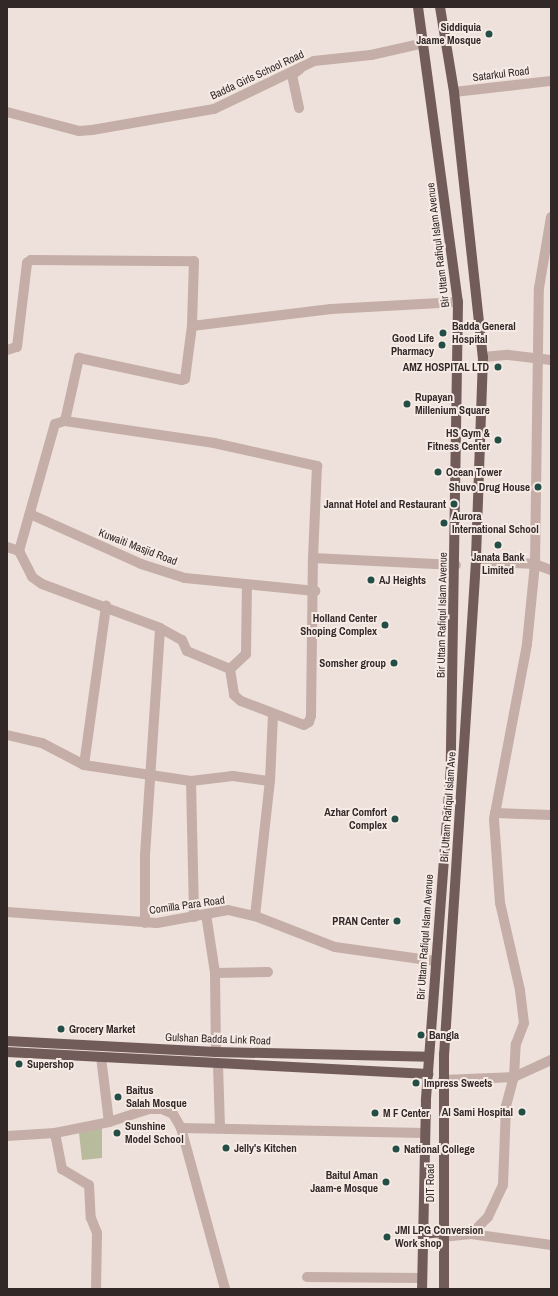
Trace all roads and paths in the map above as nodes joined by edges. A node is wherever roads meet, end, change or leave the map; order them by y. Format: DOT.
graph roads {
  1 [pos="418,7"];
  2 [pos="440,7"];
  3 [pos="424,43"];
  4 [pos="314,61"];
  5 [pos="551,81"];
  6 [pos="454,92"];
  7 [pos="299,108"];
  8 [pos="7,112"];
  9 [pos="551,217"];
  10 [pos="458,302"];
  11 [pos="192,326"];
  12 [pos="7,350"];
  13 [pos="483,357"];
  14 [pos="537,358"];
  15 [pos="551,360"];
  16 [pos="65,421"];
  17 [pos="30,514"];
  18 [pos="7,547"];
  19 [pos="19,551"];
  20 [pos="313,558"];
  21 [pos="476,561"];
  22 [pos="535,564"];
  23 [pos="456,565"];
  24 [pos="551,570"];
  25 [pos="247,586"];
  26 [pos="314,591"];
  27 [pos="106,606"];
  28 [pos="160,628"];
  29 [pos="230,669"];
  30 [pos="273,715"];
  31 [pos="7,735"];
  32 [pos="84,765"];
  33 [pos="149,776"];
  34 [pos="190,781"];
  35 [pos="270,781"];
  36 [pos="495,813"];
  37 [pos="551,815"];
  38 [pos="7,912"];
  39 [pos="206,914"];
  40 [pos="255,916"];
  41 [pos="194,917"];
  42 [pos="145,923"];
  43 [pos="435,960"];
  44 [pos="268,972"];
  45 [pos="215,973"];
  46 [pos="7,1041"];
  47 [pos="7,1052"];
  48 [pos="216,1052"];
  49 [pos="444,1054"];
  50 [pos="101,1056"];
  51 [pos="429,1056"];
  52 [pos="551,1060"];
  53 [pos="218,1064"];
  54 [pos="428,1074"];
  55 [pos="514,1077"];
  56 [pos="443,1080"];
  57 [pos="109,1122"];
  58 [pos="220,1127"];
  59 [pos="181,1128"];
  60 [pos="56,1133"];
  61 [pos="424,1133"];
  62 [pos="7,1136"];
  63 [pos="422,1234"];
  64 [pos="442,1234"];
  65 [pos="471,1234"];
  66 [pos="551,1245"];
  67 [pos="307,1277"];
  68 [pos="421,1278"];
  69 [pos="96,1289"];
  70 [pos="225,1289"];
  71 [pos="422,1289"];
  72 [pos="444,1289"];
  1 -- 3 [label="main road, Bir Uttam Rafiqul Islam Avenue"];
  2 -- 6 [label="main road"];
  3 -- 4 [label="street, Badda Girls School Road"];
  3 -- 10 [label="main road, Bir Uttam Rafiqul Islam Avenue"];
  4 -- 7 [label="street"];
  4 -- 8 [label="street, Badda Girls School Road"];
  5 -- 6 [label="street, Satarkul Road"];
  6 -- 13 [label="main road"];
  9 -- 14 [label="street"];
  10 -- 11 [label="street"];
  10 -- 23 [label="main road, Bir Uttam Rafiqul Islam Avenue"];
  11 -- 12 [label="street"];
  11 -- 16 [label="street"];
  13 -- 14 [label="street"];
  13 -- 21 [label="main road"];
  14 -- 15 [label="street"];
  14 -- 22 [label="street"];
  16 -- 17 [label="street"];
  16 -- 20 [label="street"];
  17 -- 19 [label="street"];
  17 -- 25 [label="street, Kuwaiti Masjid Road"];
  18 -- 19 [label="street"];
  19 -- 27 [label="street"];
  20 -- 23 [label="street"];
  20 -- 26 [label="street"];
  21 -- 22 [label="street"];
  21 -- 49 [label="main road, Bir Uttam Rafiqul Islam Ave"];
  22 -- 24 [label="street"];
  22 -- 36 [label="street"];
  23 -- 43 [label="main road, Bir Uttam Rafiqul Islam Avenue"];
  25 -- 26 [label="street, Kuwaiti Masjid Road"];
  25 -- 29 [label="street"];
  26 -- 30 [label="street"];
  27 -- 28 [label="street"];
  27 -- 32 [label="street"];
  28 -- 29 [label="street"];
  28 -- 33 [label="street"];
  29 -- 30 [label="street"];
  30 -- 35 [label="street"];
  31 -- 32 [label="street"];
  32 -- 33 [label="street"];
  33 -- 34 [label="street"];
  33 -- 42 [label="street"];
  34 -- 35 [label="street"];
  34 -- 41 [label="street"];
  35 -- 40 [label="street"];
  36 -- 37 [label="street"];
  36 -- 55 [label="street"];
  38 -- 42 [label="street, Comilla Para Road"];
  39 -- 40 [label="street, Comilla Para Road"];
  39 -- 41 [label="street, Comilla Para Road"];
  39 -- 45 [label="street"];
  40 -- 43 [label="street, Comilla Para Road"];
  41 -- 42 [label="street, Comilla Para Road"];
  43 -- 51 [label="main road, Bir Uttam Rafiqul Islam Avenue"];
  44 -- 45 [label="street"];
  45 -- 48 [label="street"];
  46 -- 48 [label="main road, Gulshan Badda Link Road"];
  47 -- 50 [label="main road"];
  48 -- 51 [label="main road, Gulshan Badda Link Road"];
  49 -- 56 [label="main road, DIT Road"];
  50 -- 53 [label="main road"];
  50 -- 57 [label="street"];
  51 -- 54 [label="main road, Bir Uttam Rafiqul Islam Avenue"];
  52 -- 55 [label="street"];
  53 -- 54 [label="main road"];
  53 -- 58 [label="street"];
  54 -- 61 [label="main road, Bir Uttam Rafiqul Islam Avenue"];
  55 -- 56 [label="street"];
  55 -- 65 [label="street"];
  56 -- 64 [label="main road, DIT Road"];
  57 -- 59 [label="street"];
  57 -- 60 [label="street"];
  58 -- 59 [label="street"];
  58 -- 61 [label="street"];
  59 -- 70 [label="street"];
  60 -- 62 [label="street"];
  60 -- 69 [label="street"];
  61 -- 63 [label="main road, Bir Uttam Rafiqul Islam Avenue"];
  63 -- 64 [label="main road"];
  63 -- 68 [label="main road, Bir Uttam Rafiqul Islam Avenue"];
  64 -- 65 [label="street"];
  64 -- 72 [label="main road, DIT Road"];
  65 -- 66 [label="street"];
  67 -- 68 [label="street"];
  68 -- 71 [label="main road, Bir Uttam Rafiqul Islam Avenue"];
}
